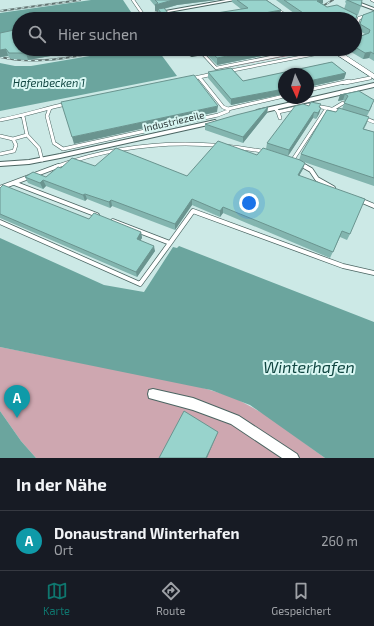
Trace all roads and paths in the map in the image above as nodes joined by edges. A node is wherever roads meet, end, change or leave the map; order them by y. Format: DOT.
graph roads {
  1 [pos="133,0"];
  2 [pos="234,0"];
  3 [pos="262,0"];
  4 [pos="269,0"];
  5 [pos="349,0"];
  6 [pos="225,1"];
  7 [pos="374,9"];
  8 [pos="141,12"];
  9 [pos="166,12"];
  10 [pos="280,12"];
  11 [pos="286,12"];
  12 [pos="374,13"];
  13 [pos="366,16"];
  14 [pos="362,18"];
  15 [pos="204,56"];
  16 [pos="275,56"];
  17 [pos="302,56"];
  18 [pos="346,56"];
  19 [pos="228,71"];
  20 [pos="221,73"];
  21 [pos="373,76"];
  22 [pos="199,77"];
  23 [pos="184,80"];
  24 [pos="349,81"];
  25 [pos="343,82"];
  26 [pos="374,85"];
  27 [pos="314,89"];
  28 [pos="278,97"];
  29 [pos="74,103"];
  30 [pos="343,103"];
  31 [pos="51,107"];
  32 [pos="327,108"];
  33 [pos="228,109"];
  34 [pos="333,109"];
  35 [pos="276,110"];
  36 [pos="249,114"];
  37 [pos="347,114"];
  38 [pos="23,116"];
  39 [pos="231,118"];
  40 [pos="280,118"];
  41 [pos="360,118"];
  42 [pos="0,120"];
  43 [pos="374,122"];
  44 [pos="27,135"];
  45 [pos="0,136"];
  46 [pos="13,139"];
  47 [pos="0,154"];
  48 [pos="271,154"];
  49 [pos="287,159"];
  50 [pos="42,160"];
  51 [pos="292,161"];
  52 [pos="0,164"];
  53 [pos="14,183"];
  54 [pos="0,188"];
  55 [pos="341,192"];
  56 [pos="354,197"];
  57 [pos="374,206"];
  58 [pos="103,217"];
  59 [pos="111,220"];
  60 [pos="0,222"];
  61 [pos="170,243"];
  62 [pos="374,273"];
  63 [pos="153,394"];
  64 [pos="293,458"];
  1 -- 8 [label="lane"];
  2 -- 6 [label="street"];
  3 -- 10 [label="main road"];
  4 -- 11 [label="main road"];
  5 -- 7 [label="street"];
  6 -- 9 [label="street"];
  12 -- 13 [label="street"];
  13 -- 14 [label="lane"];
  15 -- 16 [label="lane"];
  17 -- 19 [label="lane"];
  18 -- 21 [label="main road"];
  20 -- 22 [label="lane"];
  21 -- 25 [label="lane"];
  22 -- 23 [label="lane"];
  22 -- 33 [label="lane"];
  24 -- 25 [label="lane"];
  25 -- 27 [label="lane"];
  26 -- 35 [label="street"];
  28 -- 33 [label="lane"];
  29 -- 31 [label="lane"];
  30 -- 34 [label="lane"];
  31 -- 33 [label="lane"];
  31 -- 38 [label="lane"];
  32 -- 34 [label="lane"];
  32 -- 35 [label="lane"];
  32 -- 51 [label="lane"];
  34 -- 37 [label="lane"];
  35 -- 36 [label="street"];
  35 -- 40 [label="lane"];
  38 -- 42 [label="lane"];
  38 -- 44 [label="lane"];
  39 -- 50 [label="street, Industriezeile"];
  41 -- 43 [label="lane"];
  44 -- 46 [label="lane"];
  44 -- 50 [label="lane"];
  45 -- 46 [label="lane"];
  46 -- 47 [label="lane"];
  48 -- 53 [label="lane"];
  49 -- 51 [label="lane"];
  50 -- 52 [label="street, Industriezeile"];
  51 -- 55 [label="lane"];
  53 -- 54 [label="lane"];
  53 -- 58 [label="lane"];
  56 -- 57 [label="lane"];
  59 -- 61 [label="lane"];
  60 -- 61 [label="lane"];
  61 -- 62 [label="lane"];
  63 -- 64 [label="street"];
}
